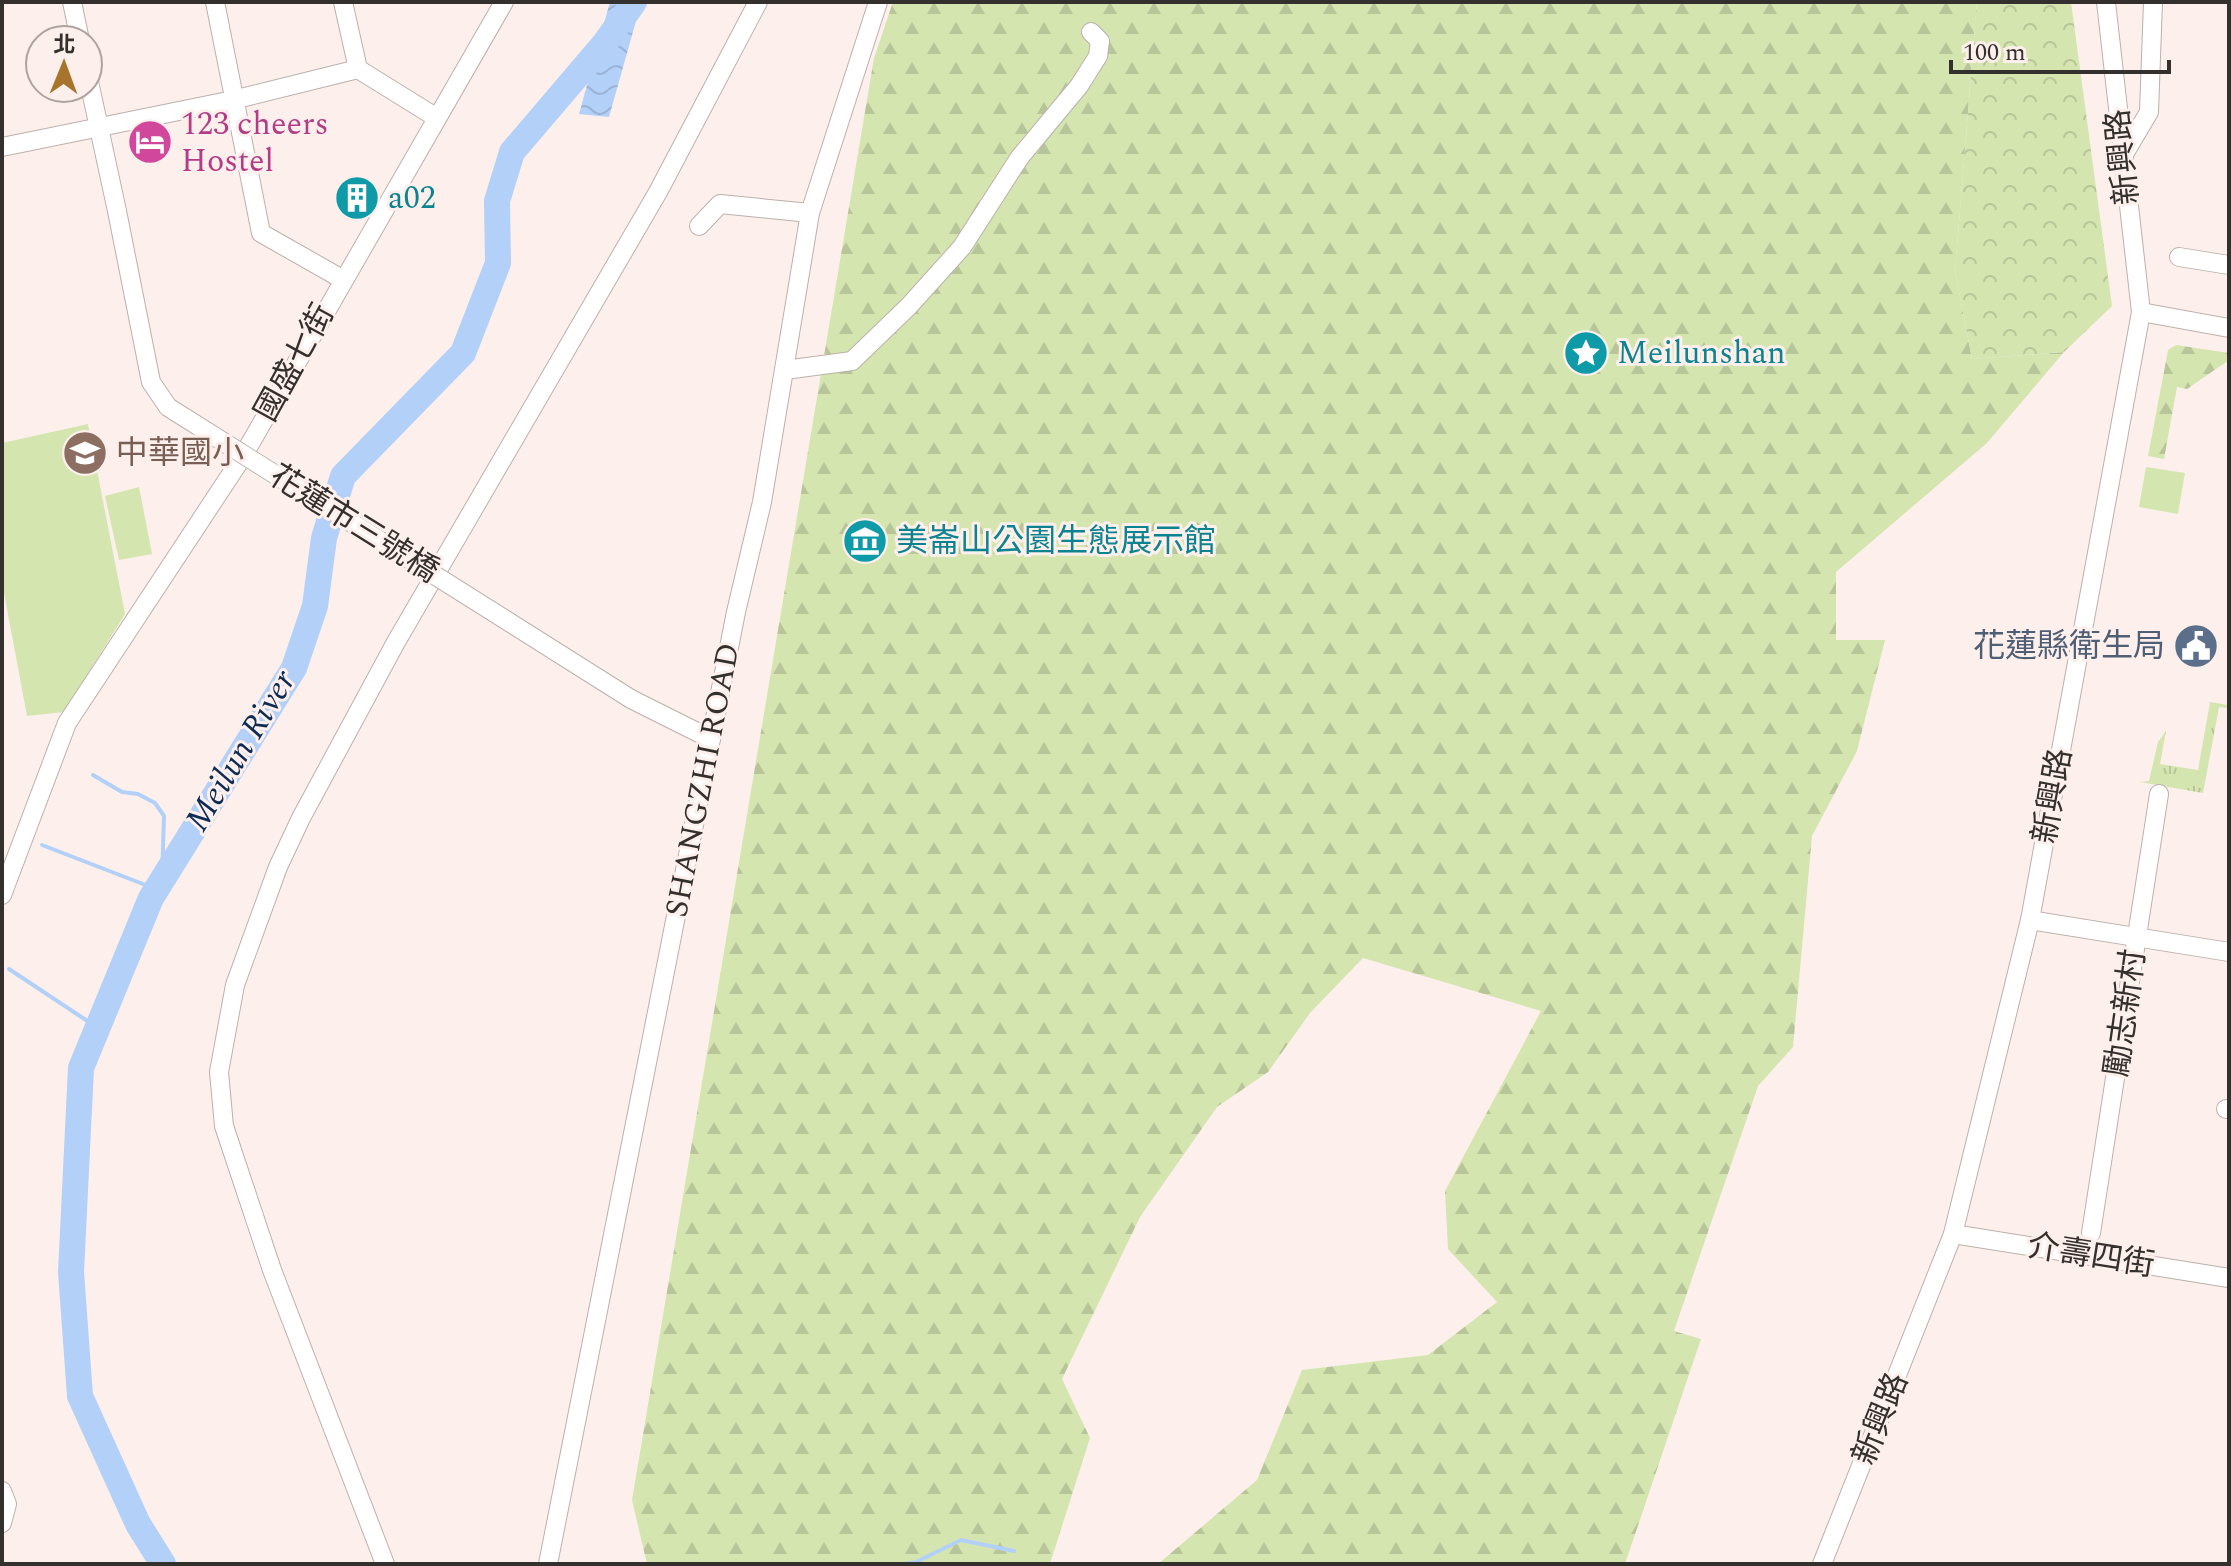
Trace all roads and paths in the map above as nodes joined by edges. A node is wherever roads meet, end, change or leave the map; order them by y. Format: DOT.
graph roads {
  1 [pos="72,2"];
  2 [pos="215,2"];
  3 [pos="343,2"];
  4 [pos="504,2"];
  5 [pos="758,2"];
  6 [pos="878,2"];
  7 [pos="2106,2"];
  8 [pos="2153,2"];
  9 [pos="77,24"];
  10 [pos="1091,32"];
  11 [pos="358,69"];
  12 [pos="233,100"];
  13 [pos="94,104"];
  14 [pos="437,118"];
  15 [pos="99,127"];
  16 [pos="2,147"];
  17 [pos="2123,156"];
  18 [pos="810,213"];
  19 [pos="699,226"];
  20 [pos="2179,257"];
  21 [pos="2229,265"];
  22 [pos="342,279"];
  23 [pos="2141,312"];
  24 [pos="2229,328"];
  25 [pos="785,370"];
  26 [pos="711,739"];
  27 [pos="2159,794"];
  28 [pos="2,895"];
  29 [pos="2030,920"];
  30 [pos="2137,938"];
  31 [pos="2229,952"];
  32 [pos="2091,1233"];
  33 [pos="1953,1234"];
  34 [pos="2229,1278"];
  35 [pos="2,1491"];
  36 [pos="2,1523"];
  37 [pos="385,1564"];
  38 [pos="548,1564"];
  39 [pos="1822,1564"];
  1 -- 9 [label="street"];
  2 -- 12 [label="street"];
  3 -- 11 [label="street"];
  4 -- 14 [label="street, 國盛七街"];
  5 -- 37 [label="street"];
  6 -- 18 [label="street, SHANGZHI ROAD"];
  7 -- 17 [label="street, 新興路"];
  8 -- 17 [label="street"];
  10 -- 25 [label="street"];
  11 -- 12 [label="street"];
  11 -- 14 [label="street"];
  12 -- 15 [label="street"];
  12 -- 22 [label="street"];
  13 -- 15 [label="street, 花蓮市三號橋"];
  14 -- 22 [label="street, 國盛七街"];
  15 -- 16 [label="street"];
  15 -- 26 [label="street, 花蓮市三號橋, bridge"];
  17 -- 23 [label="street, 新興路"];
  18 -- 19 [label="street"];
  18 -- 25 [label="street, SHANGZHI ROAD"];
  20 -- 21 [label="street"];
  22 -- 28 [label="street, 國盛七街"];
  23 -- 24 [label="street"];
  23 -- 29 [label="street, 新興路"];
  25 -- 26 [label="street, SHANGZHI ROAD"];
  26 -- 38 [label="street, SHANGZHI ROAD"];
  27 -- 30 [label="street, 勵志新村"];
  29 -- 30 [label="street"];
  29 -- 33 [label="street, 新興路"];
  30 -- 31 [label="street"];
  30 -- 32 [label="street, 勵志新村"];
  33 -- 34 [label="street, 介壽四街"];
  33 -- 39 [label="street, 新興路"];
  35 -- 36 [label="street"];
}
